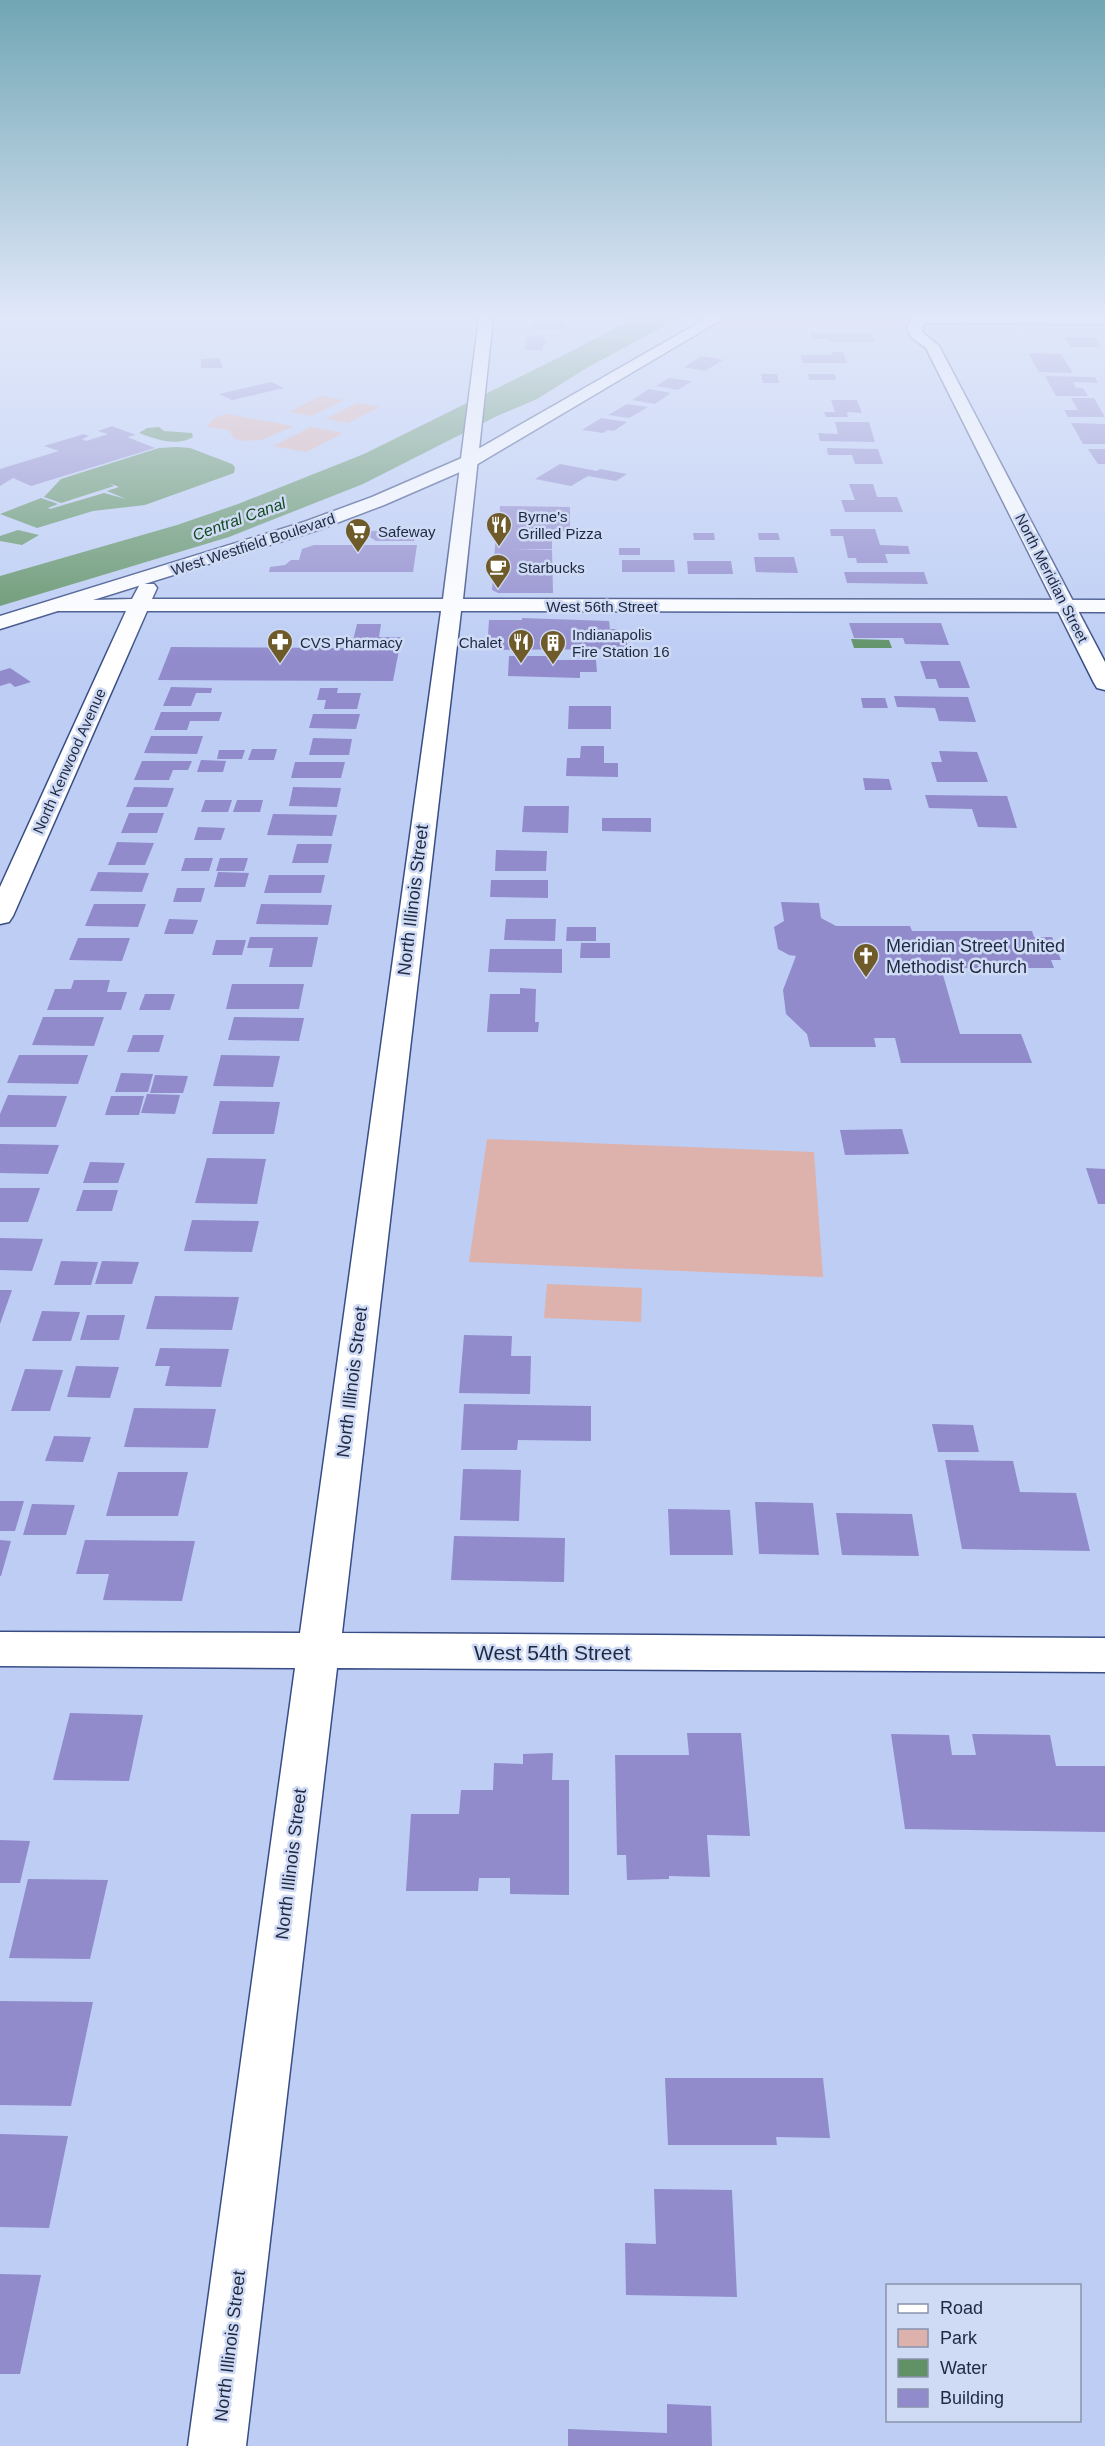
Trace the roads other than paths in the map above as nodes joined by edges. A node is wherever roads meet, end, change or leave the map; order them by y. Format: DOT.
graph roads {
  1 [pos="474,432"];
  2 [pos="504,432"];
  3 [pos="976,432"];
  4 [pos="472,449"];
  5 [pos="152,576"];
  6 [pos="58,605"];
  7 [pos="139,605"];
  8 [pos="451,605"];
  9 [pos="1066,606"];
  10 [pos="1105,606"];
  11 [pos="0,623"];
  12 [pos="1105,683"];
  13 [pos="0,916"];
  14 [pos="0,1649"];
  15 [pos="318,1650"];
  16 [pos="1105,1655"];
  17 [pos="217,2446"];
  1 -- 4 [label="street, North Illinois Street"];
  2 -- 4 [label="street, West Westfield Boulevard"];
  3 -- 9 [label="street, North Meridian Street"];
  4 -- 5 [label="street, West Westfield Boulevard"];
  4 -- 8 [label="street, North Illinois Street"];
  5 -- 6 [label="street, West Westfield Boulevard"];
  5 -- 7 [label="street, North Kenwood Avenue"];
  6 -- 7 [label="street"];
  6 -- 11 [label="street, West Westfield Boulevard"];
  7 -- 8 [label="street, West 56th Street"];
  7 -- 13 [label="street, North Kenwood Avenue"];
  8 -- 9 [label="street, West 56th Street"];
  8 -- 15 [label="street, North Illinois Street"];
  9 -- 10 [label="street, West 56th Street"];
  9 -- 12 [label="street, North Meridian Street"];
  14 -- 15 [label="street, West 54th Street"];
  15 -- 16 [label="street, West 54th Street"];
  15 -- 17 [label="street, North Illinois Street"];
}
